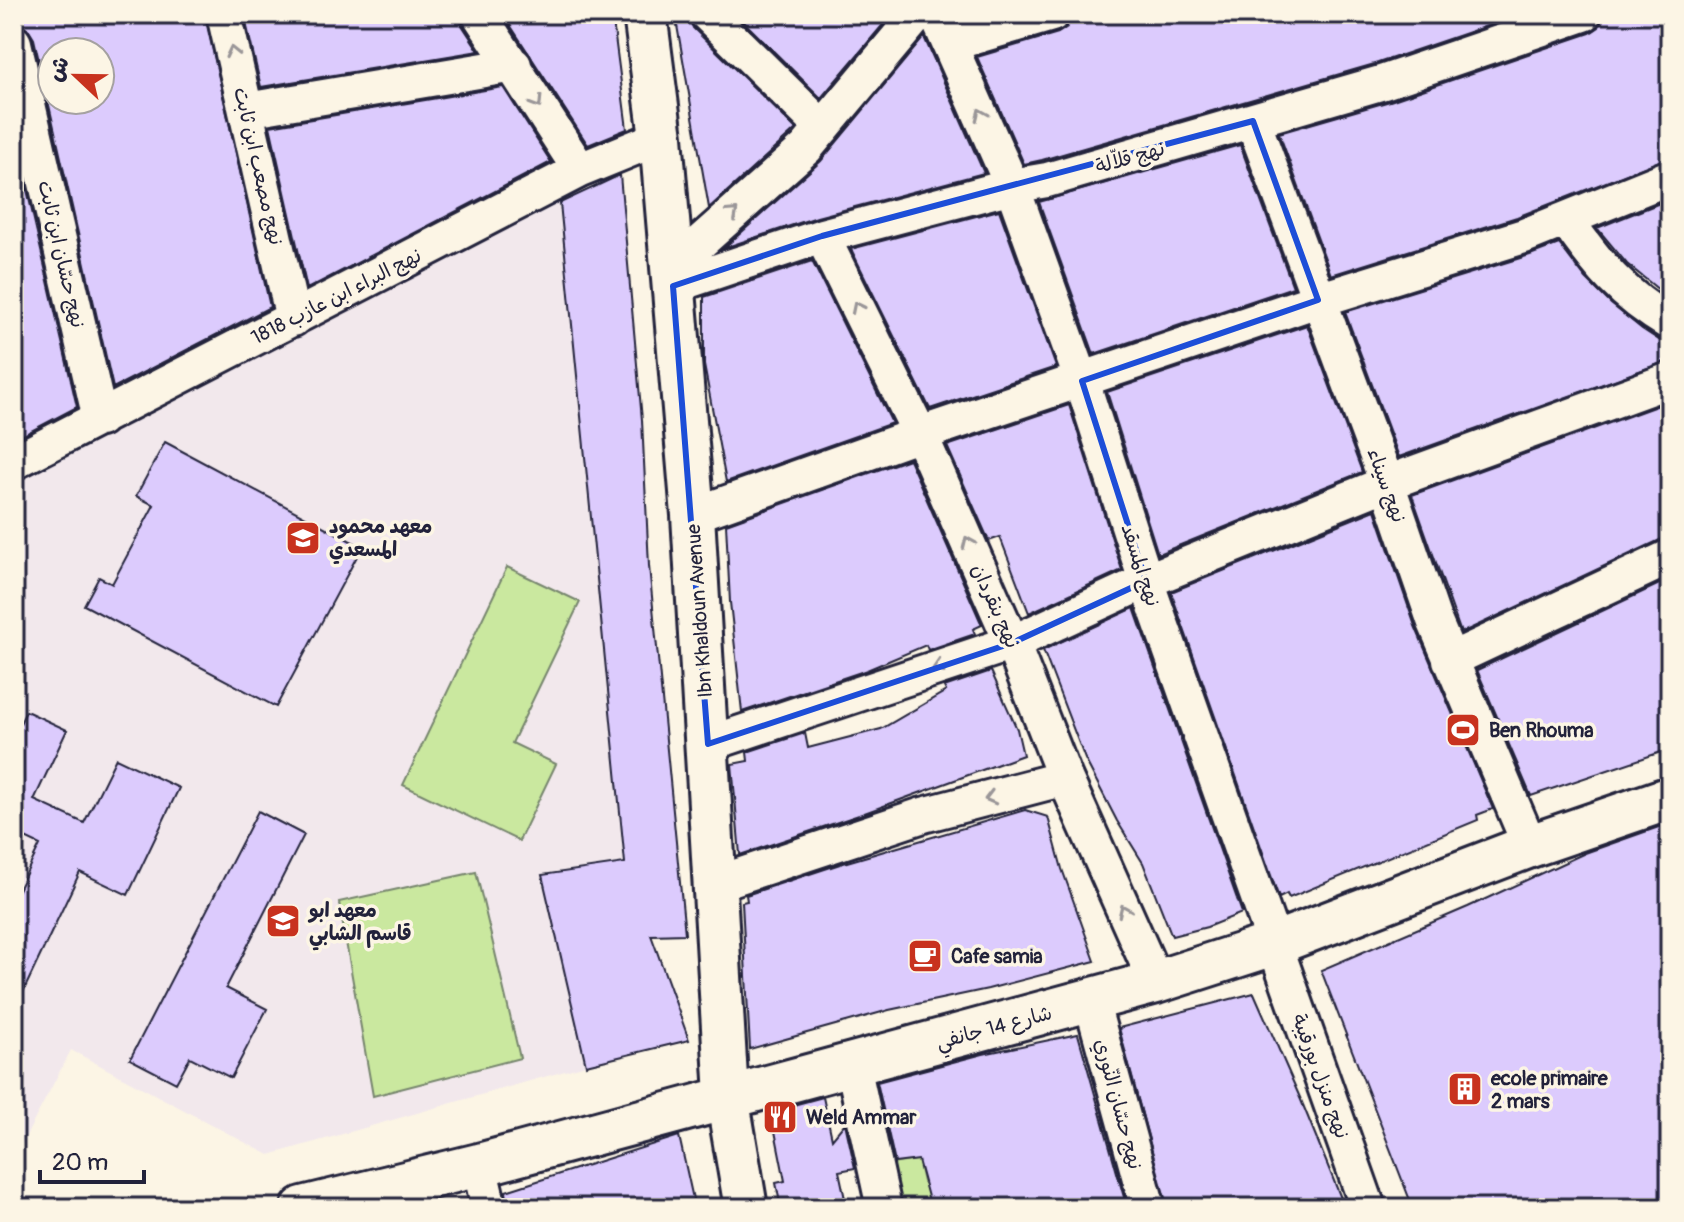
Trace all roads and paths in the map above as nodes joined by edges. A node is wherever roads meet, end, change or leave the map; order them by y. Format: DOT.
graph roads {
  1 [pos="224,14"];
  2 [pos="479,14"];
  3 [pos="645,14"];
  4 [pos="707,14"];
  5 [pos="918,14"];
  6 [pos="1052,14"];
  7 [pos="1584,14"];
  8 [pos="943,29"];
  9 [pos="14,43"];
  10 [pos="514,65"];
  11 [pos="246,110"];
  12 [pos="1253,121"];
  13 [pos="823,128"];
  14 [pos="661,137"];
  15 [pos="580,170"];
  16 [pos="1670,177"];
  17 [pos="1012,186"];
  18 [pos="1567,221"];
  19 [pos="822,236"];
  20 [pos="673,273"];
  21 [pos="1318,300"];
  22 [pos="293,319"];
  23 [pos="1670,323"];
  24 [pos="1670,380"];
  25 [pos="1082,381"];
  26 [pos="100,419"];
  27 [pos="920,434"];
  28 [pos="14,462"];
  29 [pos="1387,483"];
  30 [pos="693,515"];
  31 [pos="1670,557"];
  32 [pos="1146,581"];
  33 [pos="1012,643"];
  34 [pos="1450,660"];
  35 [pos="708,744"];
  36 [pos="1065,778"];
  37 [pos="1670,798"];
  38 [pos="1530,846"];
  39 [pos="715,884"];
  40 [pos="1274,944"];
  41 [pos="1156,982"];
  42 [pos="1091,1000"];
  43 [pos="853,1065"];
  44 [pos="727,1096"];
  45 [pos="479,1165"];
  46 [pos="378,1199"];
  47 [pos="303,1208"];
  48 [pos="489,1208"];
  49 [pos="746,1208"];
  50 [pos="884,1208"];
  51 [pos="1148,1208"];
  52 [pos="1368,1208"];
  11 -- 1 [label="street, نهج مصعب ابن ثابت, one-way"];
  2 -- 10 [label="street"];
  3 -- 14 [label="street, Ibn Khaldoun Avenue"];
  4 -- 13 [label="street"];
  5 -- 13 [label="street"];
  6 -- 8 [label="street"];
  7 -- 12 [label="street, نهج قلاّلة"];
  17 -- 8 [label="street, نهج المسقد, one-way"];
  9 -- 26 [label="street, نهج حسّان ابن ثابت"];
  10 -- 11 [label="street"];
  10 -- 15 [label="street, one-way"];
  11 -- 22 [label="street, نهج مصعب ابن ثابت"];
  12 -- 17 [label="street, نهج قلاّلة"];
  12 -- 21 [label="street, نهج سيناء"];
  20 -- 13 [label="street, one-way"];
  14 -- 15 [label="street, نهج البراء ابن عازب 1818"];
  14 -- 20 [label="street, Ibn Khaldoun Avenue"];
  15 -- 22 [label="street, نهج البراء ابن عازب 1818"];
  16 -- 18 [label="street"];
  17 -- 19 [label="street, نهج قلاّلة"];
  17 -- 25 [label="street, نهج المسقد"];
  18 -- 21 [label="street"];
  18 -- 23 [label="street"];
  19 -- 20 [label="street, نهج قلاّلة"];
  27 -- 19 [label="street, نهج بنقردان, one-way"];
  20 -- 30 [label="street, Ibn Khaldoun Avenue"];
  21 -- 25 [label="street"];
  21 -- 29 [label="street, نهج سيناء"];
  22 -- 26 [label="street, نهج البراء ابن عازب 1818"];
  24 -- 29 [label="street"];
  25 -- 27 [label="street"];
  25 -- 32 [label="street, نهج المسقد"];
  26 -- 28 [label="street, نهج البراء ابن عازب 1818"];
  27 -- 30 [label="street"];
  33 -- 27 [label="street, نهج بنقردان, one-way"];
  29 -- 32 [label="street"];
  29 -- 34 [label="street, نهج سيناء"];
  30 -- 35 [label="street, Ibn Khaldoun Avenue"];
  31 -- 34 [label="street"];
  32 -- 33 [label="street"];
  32 -- 40 [label="street, نهج المسقد"];
  33 -- 35 [label="street, one-way"];
  33 -- 36 [label="street, نهج بنقردان"];
  34 -- 38 [label="street, نهج سيناء"];
  35 -- 39 [label="street, Ibn Khaldoun Avenue"];
  36 -- 39 [label="street, one-way"];
  41 -- 36 [label="street, نهج بنقردان, one-way"];
  37 -- 38 [label="street, شارع 14 جانفي"];
  38 -- 40 [label="street, شارع 14 جانفي"];
  39 -- 44 [label="street, Ibn Khaldoun Avenue"];
  40 -- 41 [label="street, شارع 14 جانفي"];
  40 -- 52 [label="street, نهج منزل بورقيبة"];
  41 -- 42 [label="street, شارع 14 جانفي"];
  42 -- 43 [label="street, شارع 14 جانفي"];
  42 -- 51 [label="street, نهج حسّان النّوري"];
  43 -- 44 [label="street, شارع 14 جانفي"];
  43 -- 50 [label="street"];
  44 -- 45 [label="street, شارع 14 جانفي"];
  44 -- 49 [label="street, Ibn Khaldoun Avenue"];
  45 -- 46 [label="street, شارع 14 جانفي"];
  45 -- 48 [label="street"];
  46 -- 47 [label="street, شارع 14 جانفي"];
}
